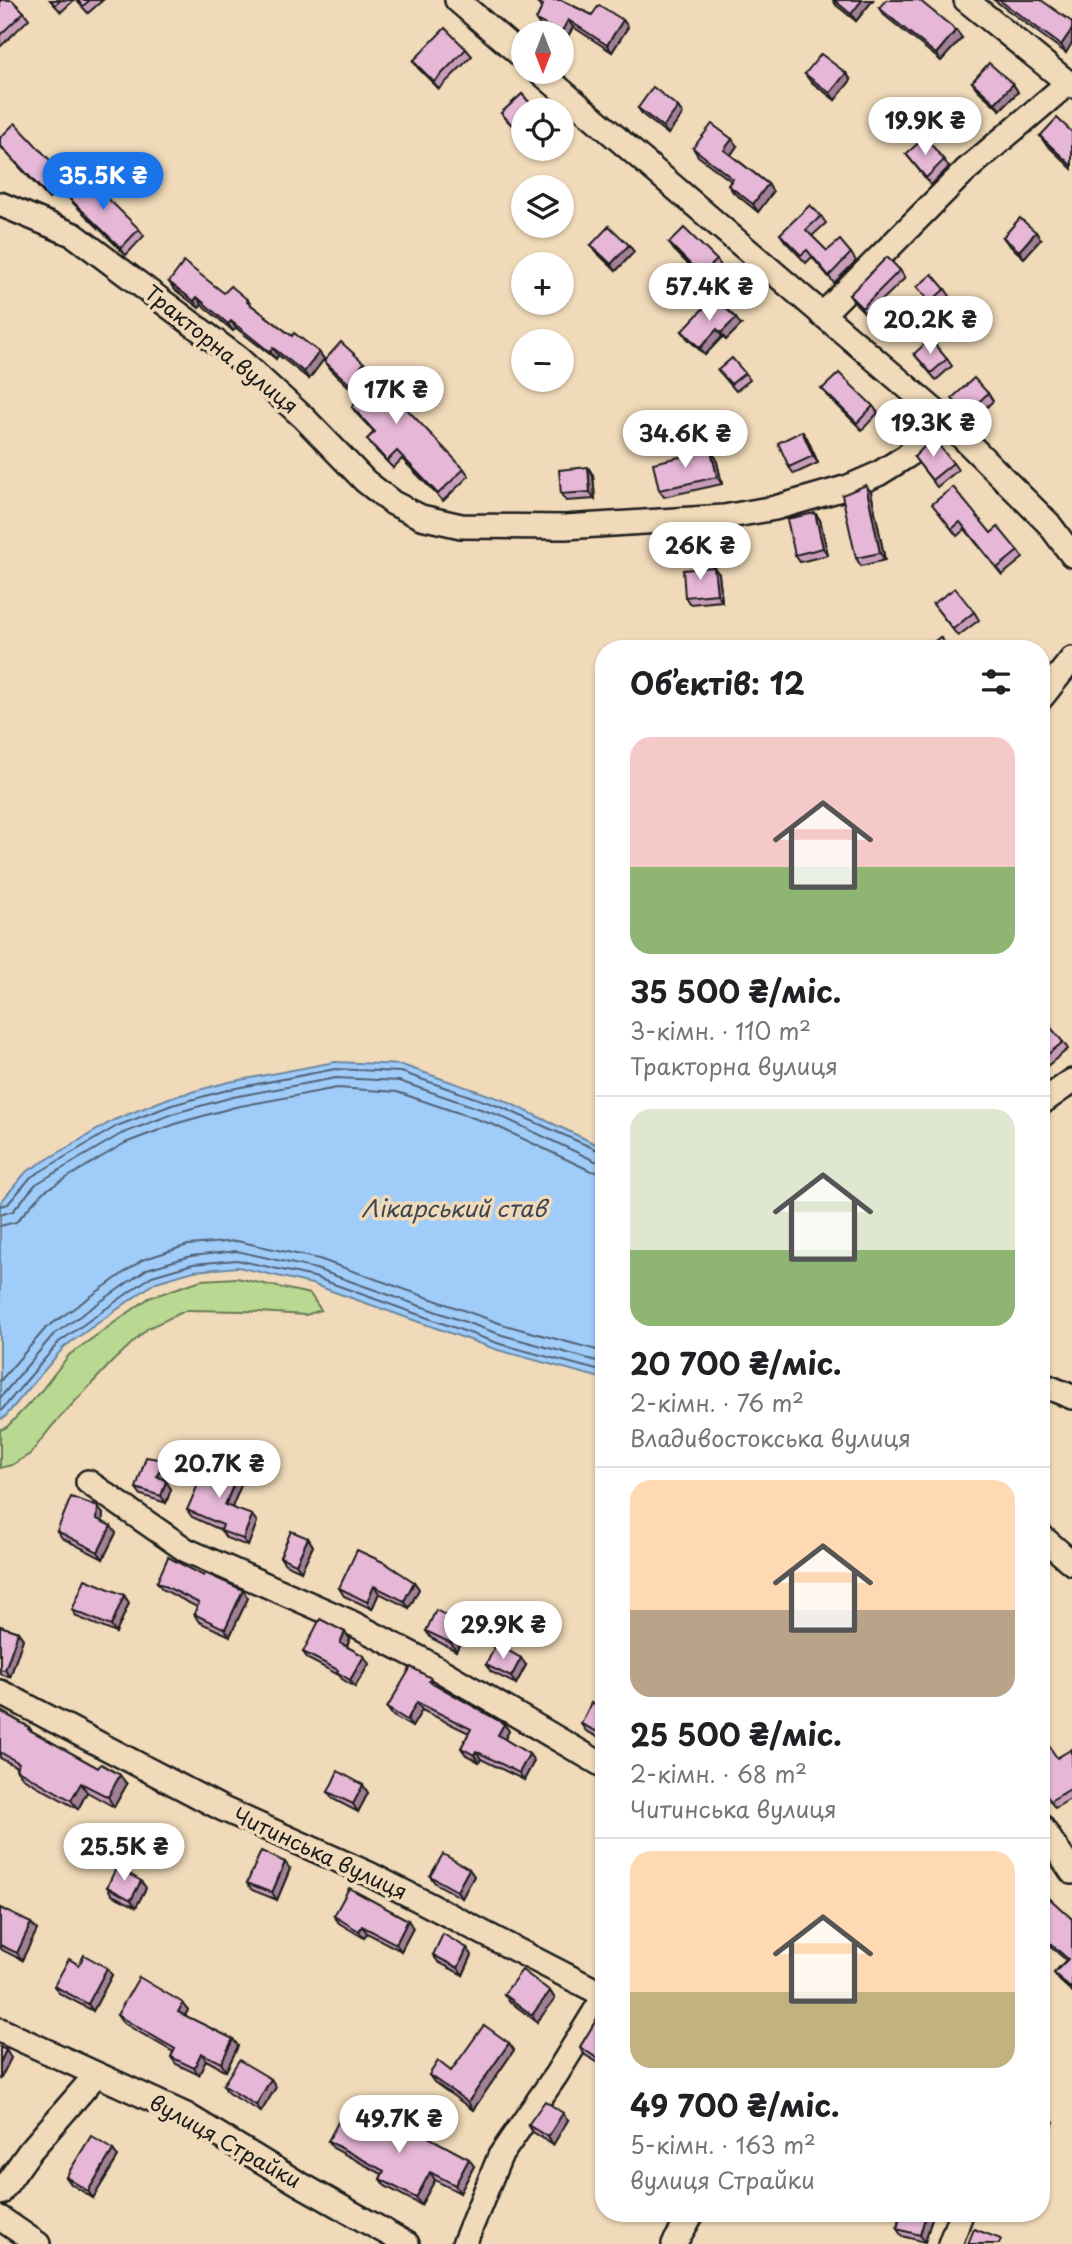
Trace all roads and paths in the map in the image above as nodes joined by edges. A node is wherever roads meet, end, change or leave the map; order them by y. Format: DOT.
graph roads {
  1 [pos="457,0"];
  2 [pos="966,0"];
  3 [pos="511,47"];
  4 [pos="554,84"];
  5 [pos="1070,84"];
  6 [pos="1,207"];
  7 [pos="822,315"];
  8 [pos="942,417"];
  9 [pos="1072,555"];
  10 [pos="1072,659"];
  11 [pos="1050,687"];
  12 [pos="1072,1081"];
  13 [pos="1050,1097"];
  14 [pos="1050,1388"];
  15 [pos="1072,1397"];
  16 [pos="88,1482"];
  17 [pos="1050,1544"];
  18 [pos="1072,1563"];
  19 [pos="0,1692"];
  20 [pos="595,1761"];
  21 [pos="1050,1839"];
  22 [pos="1072,1872"];
  23 [pos="595,1991"];
  24 [pos="595,2011"];
  25 [pos="0,2030"];
  26 [pos="95,2076"];
  27 [pos="0,2193"];
  28 [pos="0,2218"];
  29 [pos="687,2222"];
  30 [pos="958,2222"];
  31 [pos="38,2244"];
  32 [pos="407,2244"];
  33 [pos="464,2244"];
  34 [pos="674,2244"];
  35 [pos="950,2244"];
  1 -- 3 [label="street"];
  2 -- 5 [label="street"];
  4 -- 7 [label="street"];
  5 -- 7 [label="street"];
  6 -- 8 [label="street, Тракторна вулиця"];
  7 -- 8 [label="street"];
  8 -- 9 [label="street"];
  10 -- 11 [label="street"];
  12 -- 13 [label="street"];
  14 -- 15 [label="street"];
  16 -- 20 [label="street"];
  17 -- 18 [label="street"];
  19 -- 23 [label="street, Читинська вулиця"];
  21 -- 22 [label="street"];
  24 -- 33 [label="street, Читинська вулиця"];
  25 -- 26 [label="street, вулиця Страйки"];
  26 -- 27 [label="street"];
  26 -- 32 [label="street, вулиця Страйки"];
  28 -- 31 [label="street"];
  29 -- 34 [label="street"];
  30 -- 35 [label="street"];
}
